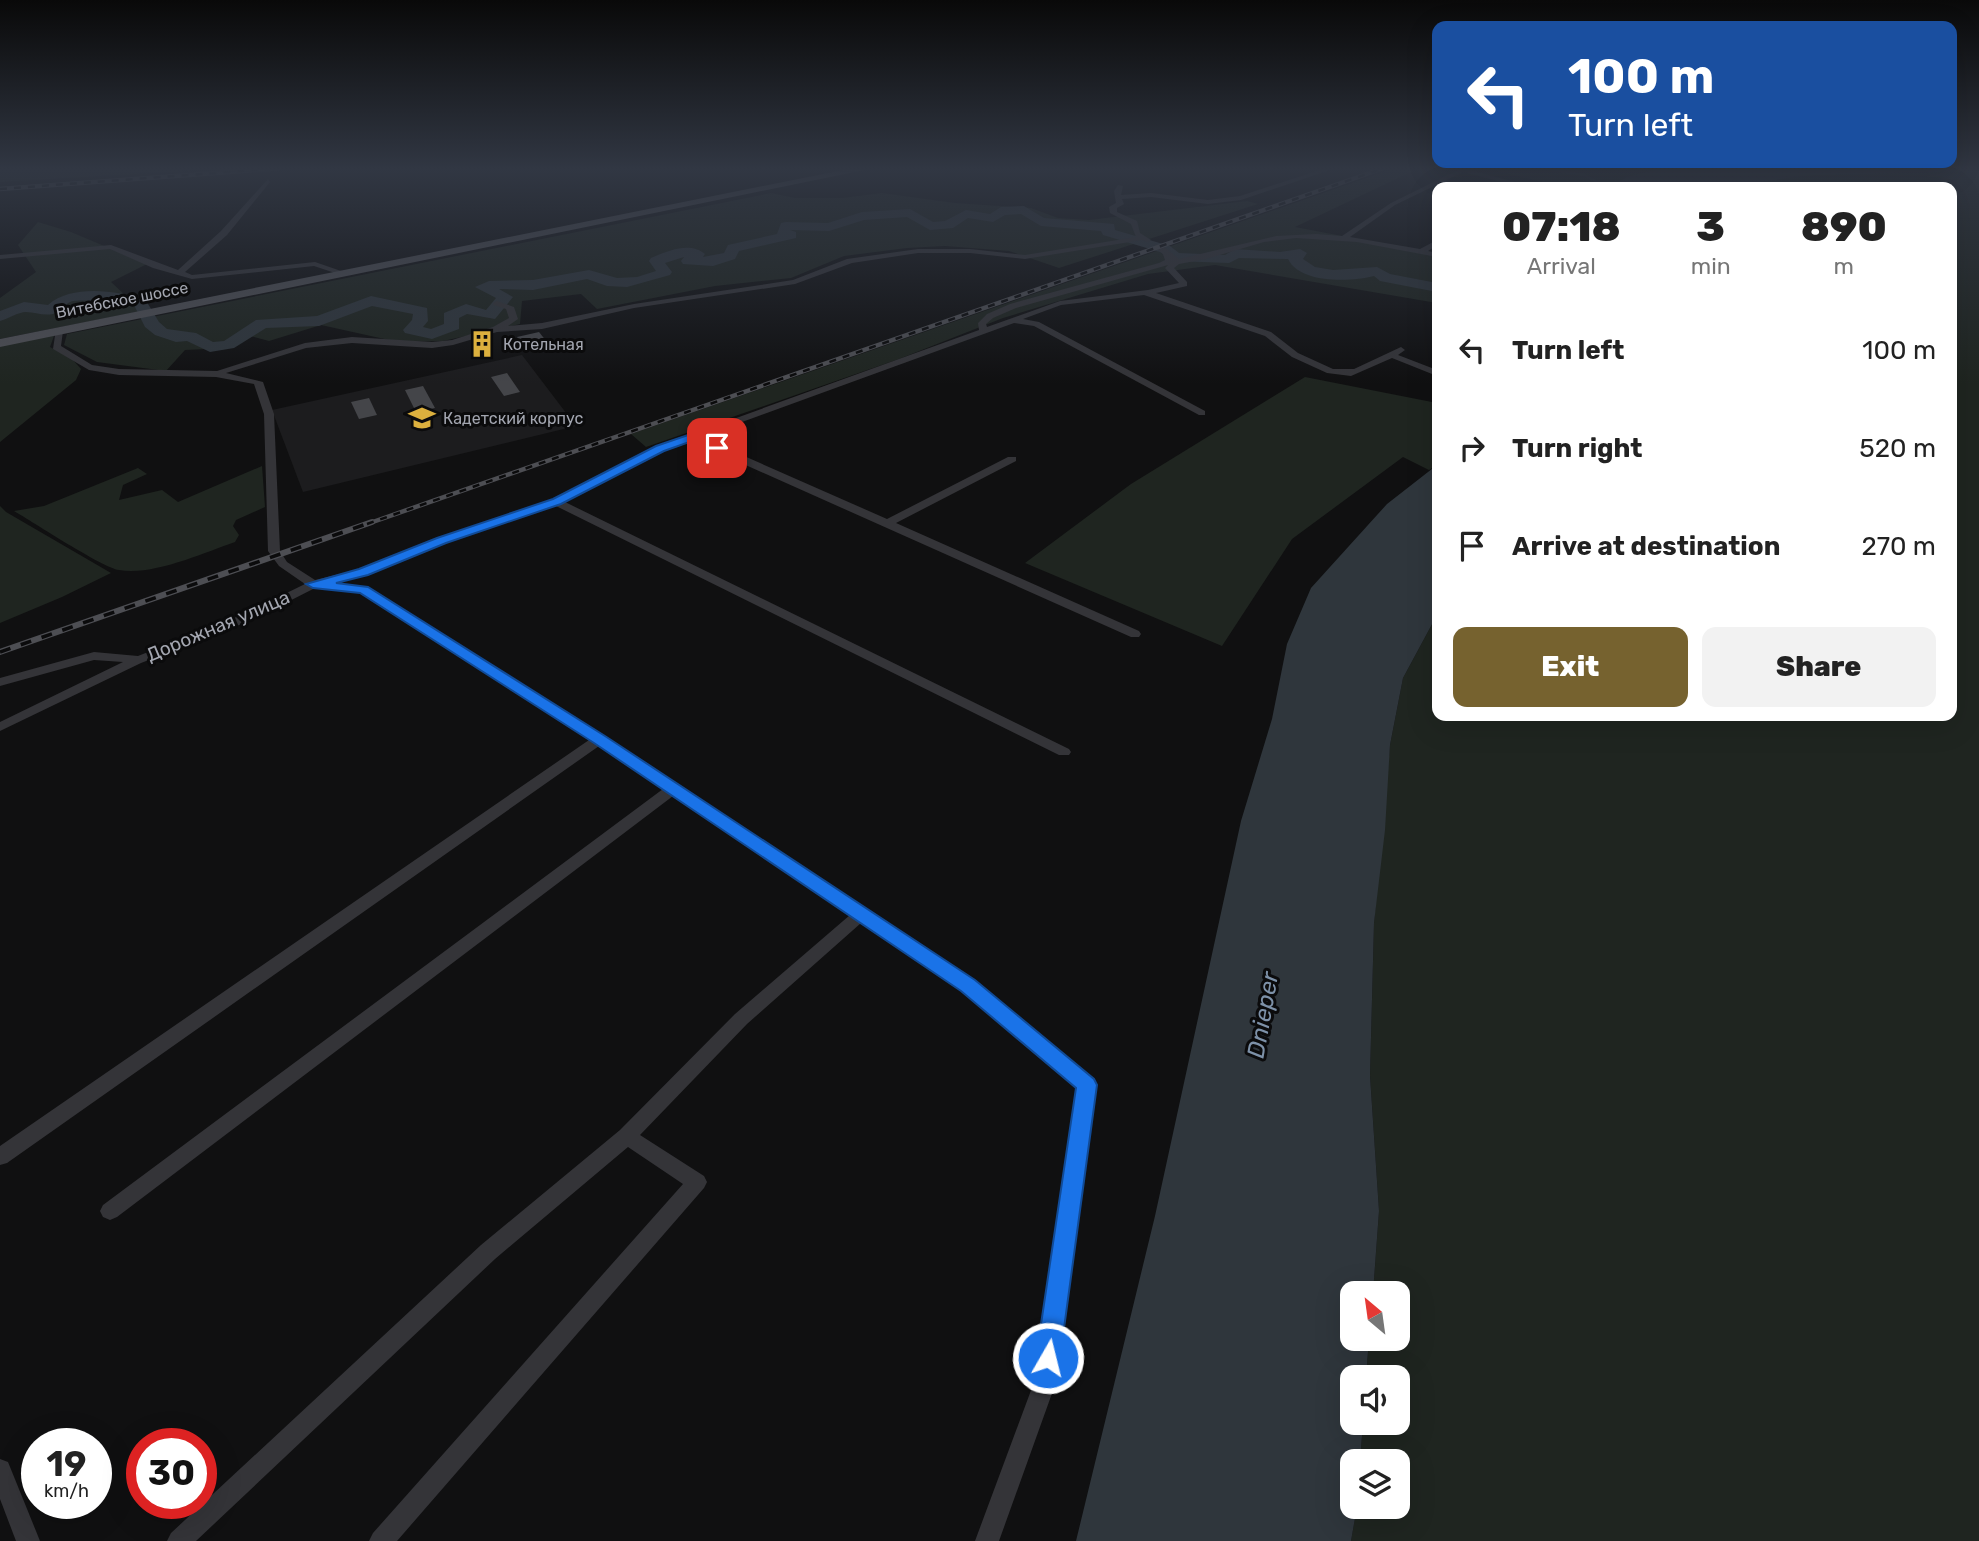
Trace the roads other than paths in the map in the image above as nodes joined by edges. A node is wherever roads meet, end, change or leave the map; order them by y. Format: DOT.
graph roads {
  1 [pos="216,240"];
  2 [pos="511,240"];
  3 [pos="1130,240"];
  4 [pos="1146,240"];
  5 [pos="1269,240"];
  6 [pos="1348,240"];
  7 [pos="1432,245"];
  8 [pos="1421,252"];
  9 [pos="1432,254"];
  10 [pos="1166,256"];
  11 [pos="0,257"];
  12 [pos="1177,262"];
  13 [pos="179,274"];
  14 [pos="341,274"];
  15 [pos="1145,292"];
  16 [pos="497,303"];
  17 [pos="1016,321"];
  18 [pos="86,326"];
  19 [pos="496,329"];
  20 [pos="59,331"];
  21 [pos="984,332"];
  22 [pos="0,343"];
  23 [pos="1401,350"];
  24 [pos="1391,355"];
  25 [pos="1432,371"];
  26 [pos="216,374"];
  27 [pos="1202,413"];
  28 [pos="692,437"];
  29 [pos="1012,459"];
  30 [pos="557,502"];
  31 [pos="888,523"];
  32 [pos="313,584"];
  33 [pos="1135,634"];
  34 [pos="139,660"];
  35 [pos="0,682"];
  36 [pos="0,727"];
  37 [pos="599,740"];
  38 [pos="1064,752"];
  39 [pos="673,789"];
  40 [pos="861,914"];
  41 [pos="627,1136"];
  42 [pos="0,1157"];
  43 [pos="110,1210"];
  44 [pos="0,1470"];
  45 [pos="28,1541"];
  46 [pos="179,1541"];
  47 [pos="382,1541"];
  48 [pos="987,1541"];
  1 -- 13 [label="street"];
  2 -- 14 [label="main road, Витебское шоссе"];
  3 -- 19 [label="street"];
  4 -- 10 [label="street"];
  5 -- 12 [label="street"];
  6 -- 8 [label="street"];
  7 -- 8 [label="street"];
  8 -- 9 [label="street"];
  10 -- 12 [label="street"];
  10 -- 21 [label="street"];
  11 -- 13 [label="street"];
  12 -- 15 [label="street, Дорожная улица"];
  13 -- 14 [label="street"];
  14 -- 18 [label="main road, Витебское шоссе"];
  15 -- 17 [label="street, Дорожная улица"];
  15 -- 24 [label="street"];
  16 -- 19 [label="street"];
  17 -- 21 [label="street, Дорожная улица"];
  17 -- 27 [label="street"];
  18 -- 20 [label="main road, Витебское шоссе"];
  19 -- 26 [label="street"];
  20 -- 22 [label="main road, Витебское шоссе"];
  20 -- 26 [label="street"];
  21 -- 28 [label="street, Дорожная улица"];
  23 -- 24 [label="street"];
  24 -- 25 [label="street"];
  26 -- 32 [label="street"];
  28 -- 30 [label="street, Дорожная улица"];
  28 -- 31 [label="street"];
  29 -- 31 [label="street"];
  30 -- 32 [label="street, Дорожная улица"];
  30 -- 38 [label="street"];
  31 -- 33 [label="street"];
  32 -- 34 [label="street, Дорожная улица"];
  32 -- 37 [label="street"];
  34 -- 35 [label="street, Дорожная улица"];
  34 -- 36 [label="street"];
  37 -- 39 [label="street"];
  37 -- 42 [label="street"];
  39 -- 40 [label="street"];
  39 -- 43 [label="street"];
  40 -- 41 [label="street"];
  40 -- 48 [label="street"];
  41 -- 46 [label="street"];
  41 -- 47 [label="street"];
  44 -- 45 [label="street"];
}
